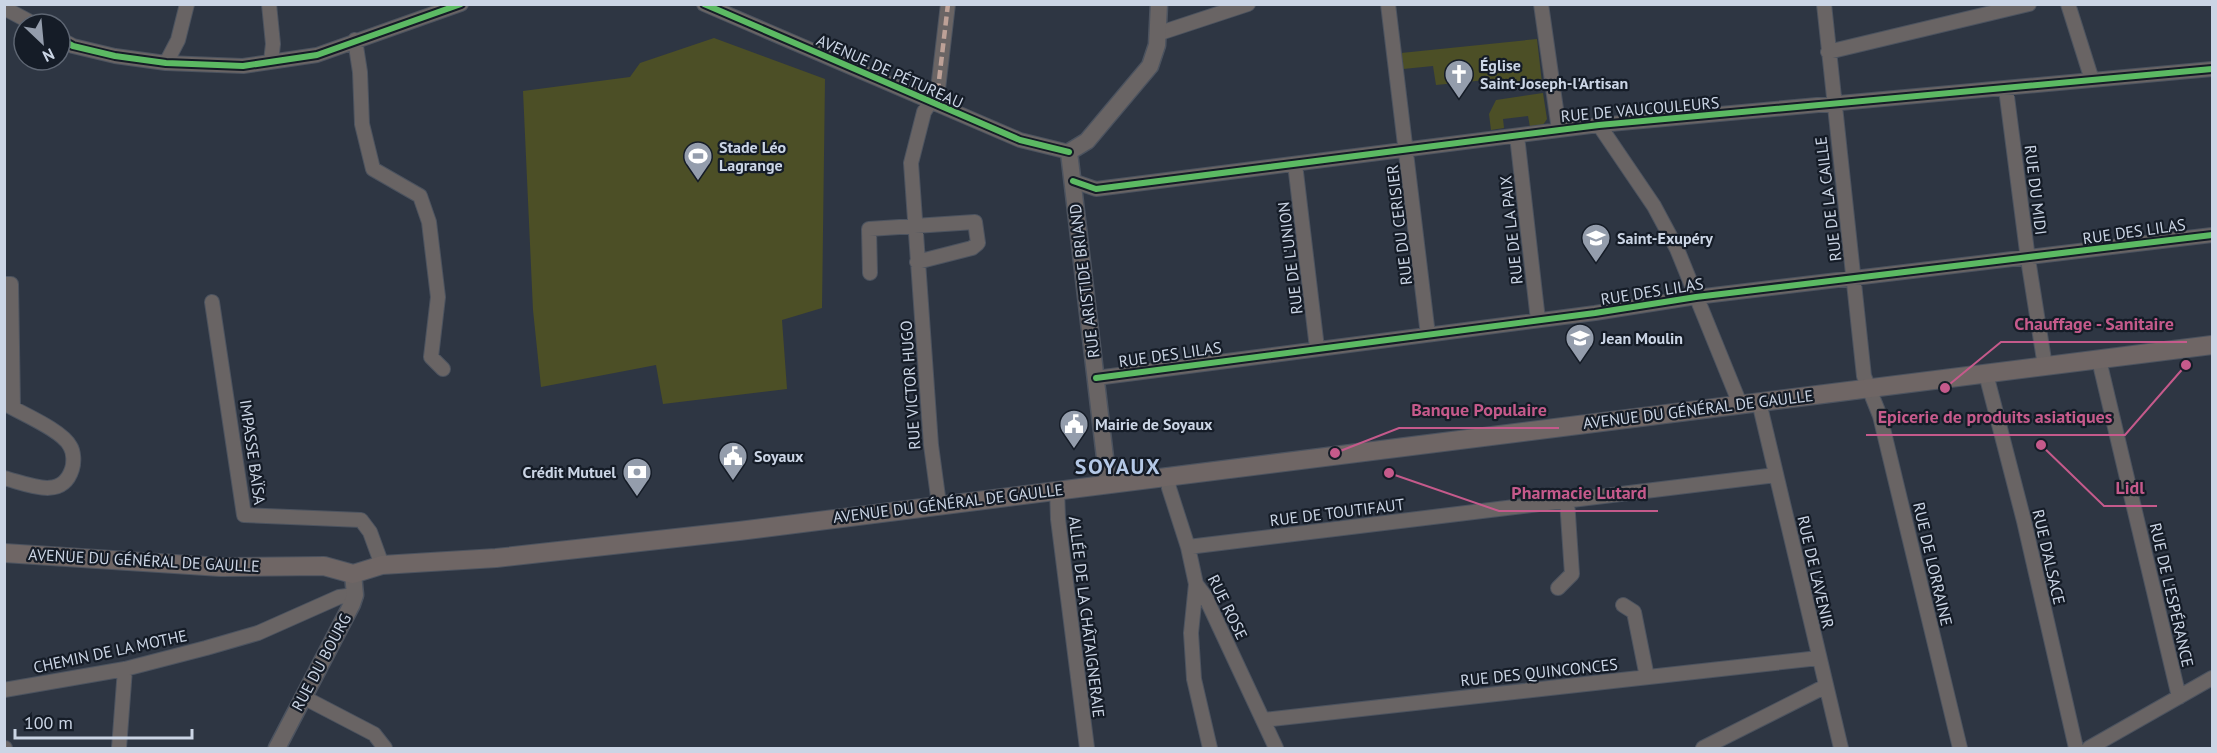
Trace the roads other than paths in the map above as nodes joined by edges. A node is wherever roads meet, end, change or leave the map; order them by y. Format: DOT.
graph roads {
  1 [pos="187,4"];
  2 [pos="269,4"];
  3 [pos="461,4"];
  4 [pos="704,4"];
  5 [pos="948,4"];
  6 [pos="1159,4"];
  7 [pos="1248,4"];
  8 [pos="1388,4"];
  9 [pos="1541,4"];
  10 [pos="1824,4"];
  11 [pos="2029,4"];
  12 [pos="2068,4"];
  13 [pos="1157,34"];
  14 [pos="355,40"];
  15 [pos="72,45"];
  16 [pos="1828,52"];
  17 [pos="271,61"];
  18 [pos="166,63"];
  19 [pos="2212,69"];
  20 [pos="2092,80"];
  21 [pos="2006,89"];
  22 [pos="930,104"];
  23 [pos="1833,104"];
  24 [pos="1599,125"];
  25 [pos="1558,130"];
  26 [pos="1517,136"];
  27 [pos="1407,150"];
  28 [pos="1069,152"];
  29 [pos="1295,164"];
  30 [pos="1073,181"];
  31 [pos="914,225"];
  32 [pos="2212,235"];
  33 [pos="2028,259"];
  34 [pos="917,262"];
  35 [pos="870,273"];
  36 [pos="1854,279"];
  37 [pos="4,284"];
  38 [pos="1696,297"];
  39 [pos="212,302"];
  40 [pos="1538,320"];
  41 [pos="1428,334"];
  42 [pos="2212,345"];
  43 [pos="1317,348"];
  44 [pos="2099,360"];
  45 [pos="2045,366"];
  46 [pos="443,369"];
  47 [pos="1986,374"];
  48 [pos="1096,378"];
  49 [pos="1870,388"];
  50 [pos="1759,402"];
  51 [pos="1740,404"];
  52 [pos="9,406"];
  53 [pos="1168,475"];
  54 [pos="1776,475"];
  55 [pos="4,478"];
  56 [pos="1108,483"];
  57 [pos="1057,489"];
  58 [pos="1567,500"];
  59 [pos="939,504"];
  60 [pos="1188,547"];
  61 [pos="4,553"];
  62 [pos="382,565"];
  63 [pos="353,574"];
  64 [pos="1196,584"];
  65 [pos="1558,588"];
  66 [pos="356,594"];
  67 [pos="1623,604"];
  68 [pos="1819,658"];
  69 [pos="125,669"];
  70 [pos="1647,677"];
  71 [pos="2212,678"];
  72 [pos="1826,686"];
  73 [pos="4,690"];
  74 [pos="303,697"];
  75 [pos="2179,697"];
  76 [pos="1263,720"];
  77 [pos="119,748"];
  78 [pos="277,748"];
  79 [pos="385,748"];
  80 [pos="1087,748"];
  81 [pos="1210,748"];
  82 [pos="1276,748"];
  83 [pos="1703,748"];
  84 [pos="1841,748"];
  85 [pos="1960,748"];
  86 [pos="2076,748"];
  87 [pos="2089,748"];
  1 -- 18 [label="street"];
  2 -- 17 [label="street"];
  3 -- 14 [label="street"];
  4 -- 22 [label="street, AVENUE DE PÉTUREAU"];
  5 -- 22 [label="street, RUE VICTOR HUGO"];
  6 -- 13 [label="street"];
  7 -- 13 [label="street"];
  8 -- 27 [label="street, RUE DU CERISIER"];
  9 -- 25 [label="street"];
  10 -- 16 [label="street, RUE DE LA CAILLE"];
  11 -- 16 [label="street"];
  12 -- 20 [label="street"];
  13 -- 28 [label="street"];
  14 -- 17 [label="street"];
  14 -- 46 [label="street"];
  15 -- 18 [label="street"];
  16 -- 23 [label="street, RUE DE LA CAILLE"];
  17 -- 18 [label="street"];
  19 -- 20 [label="street, RUE DE VAUCOULEURS"];
  20 -- 21 [label="street, RUE DE VAUCOULEURS"];
  21 -- 23 [label="street, RUE DE VAUCOULEURS"];
  21 -- 33 [label="street, RUE DU MIDI"];
  22 -- 28 [label="street, AVENUE DE PÉTUREAU"];
  22 -- 31 [label="street, RUE VICTOR HUGO"];
  23 -- 24 [label="street, RUE DE VAUCOULEURS"];
  23 -- 36 [label="street, RUE DE LA CAILLE"];
  24 -- 25 [label="street, RUE DE VAUCOULEURS"];
  24 -- 38 [label="street"];
  25 -- 26 [label="street, RUE DE VAUCOULEURS"];
  26 -- 27 [label="street, RUE DE VAUCOULEURS"];
  26 -- 40 [label="street, RUE DE LA PAIX"];
  27 -- 29 [label="street, RUE DE VAUCOULEURS"];
  27 -- 41 [label="street, RUE DU CERISIER"];
  28 -- 30 [label="street, RUE ARISTIDE BRIAND"];
  29 -- 30 [label="street, RUE DE VAUCOULEURS"];
  29 -- 43 [label="street, RUE DE L'UNION"];
  30 -- 48 [label="street, RUE ARISTIDE BRIAND"];
  31 -- 34 [label="street, RUE VICTOR HUGO"];
  31 -- 34 [label="street"];
  31 -- 35 [label="street"];
  32 -- 33 [label="street, RUE DES LILAS"];
  33 -- 36 [label="street, RUE DES LILAS"];
  33 -- 45 [label="street, RUE DU MIDI"];
  34 -- 59 [label="street, RUE VICTOR HUGO"];
  36 -- 38 [label="street, RUE DES LILAS"];
  36 -- 49 [label="street, RUE DE LA CAILLE"];
  37 -- 52 [label="street"];
  38 -- 40 [label="street, RUE DES LILAS"];
  38 -- 51 [label="street"];
  39 -- 62 [label="street, IMPASSE BAÏSA"];
  40 -- 41 [label="street, RUE DES LILAS"];
  41 -- 43 [label="street, RUE DES LILAS"];
  42 -- 44 [label="main road, AVENUE DU GÉNÉRAL DE GAULLE"];
  43 -- 48 [label="street, RUE DES LILAS"];
  44 -- 45 [label="main road, AVENUE DU GÉNÉRAL DE GAULLE"];
  44 -- 75 [label="street, RUE DE L'ESPÉRANCE"];
  45 -- 47 [label="main road, AVENUE DU GÉNÉRAL DE GAULLE"];
  47 -- 49 [label="main road, AVENUE DU GÉNÉRAL DE GAULLE"];
  47 -- 86 [label="street, RUE D'ALSACE"];
  48 -- 56 [label="street, RUE ARISTIDE BRIAND"];
  49 -- 50 [label="main road, AVENUE DU GÉNÉRAL DE GAULLE"];
  49 -- 85 [label="street, RUE DE LORRAINE"];
  50 -- 51 [label="main road, AVENUE DU GÉNÉRAL DE GAULLE"];
  50 -- 54 [label="street, RUE DE L'AVENIR"];
  51 -- 53 [label="main road, AVENUE DU GÉNÉRAL DE GAULLE"];
  52 -- 55 [label="street"];
  53 -- 56 [label="main road, AVENUE DU GÉNÉRAL DE GAULLE"];
  53 -- 60 [label="street, RUE ROSE"];
  54 -- 58 [label="street, RUE DE TOUTIFAUT"];
  54 -- 68 [label="street, RUE DE L'AVENIR"];
  56 -- 57 [label="main road, AVENUE DU GÉNÉRAL DE GAULLE"];
  57 -- 59 [label="main road, AVENUE DU GÉNÉRAL DE GAULLE"];
  57 -- 80 [label="street, ALLÉE DE LA CHÂTAIGNERAIE"];
  58 -- 60 [label="street, RUE DE TOUTIFAUT"];
  58 -- 65 [label="street"];
  59 -- 62 [label="main road, AVENUE DU GÉNÉRAL DE GAULLE"];
  60 -- 64 [label="street, RUE ROSE"];
  61 -- 63 [label="main road, AVENUE DU GÉNÉRAL DE GAULLE"];
  62 -- 63 [label="main road, AVENUE DU GÉNÉRAL DE GAULLE"];
  63 -- 66 [label="street, RUE DU BOURG"];
  64 -- 76 [label="street, RUE ROSE"];
  64 -- 81 [label="street"];
  66 -- 69 [label="street, CHEMIN DE LA MOTHE"];
  66 -- 74 [label="street, RUE DU BOURG"];
  67 -- 70 [label="street"];
  68 -- 70 [label="street, RUE DES QUINCONCES"];
  68 -- 72 [label="street, RUE DE L'AVENIR"];
  69 -- 73 [label="street, CHEMIN DE LA MOTHE"];
  69 -- 77 [label="street"];
  70 -- 76 [label="street, RUE DES QUINCONCES"];
  71 -- 75 [label="street"];
  72 -- 83 [label="street"];
  72 -- 84 [label="street, RUE DE L'AVENIR"];
  74 -- 78 [label="street, RUE DU BOURG"];
  74 -- 79 [label="street"];
  75 -- 87 [label="street"];
  76 -- 82 [label="street, RUE ROSE"];
}
